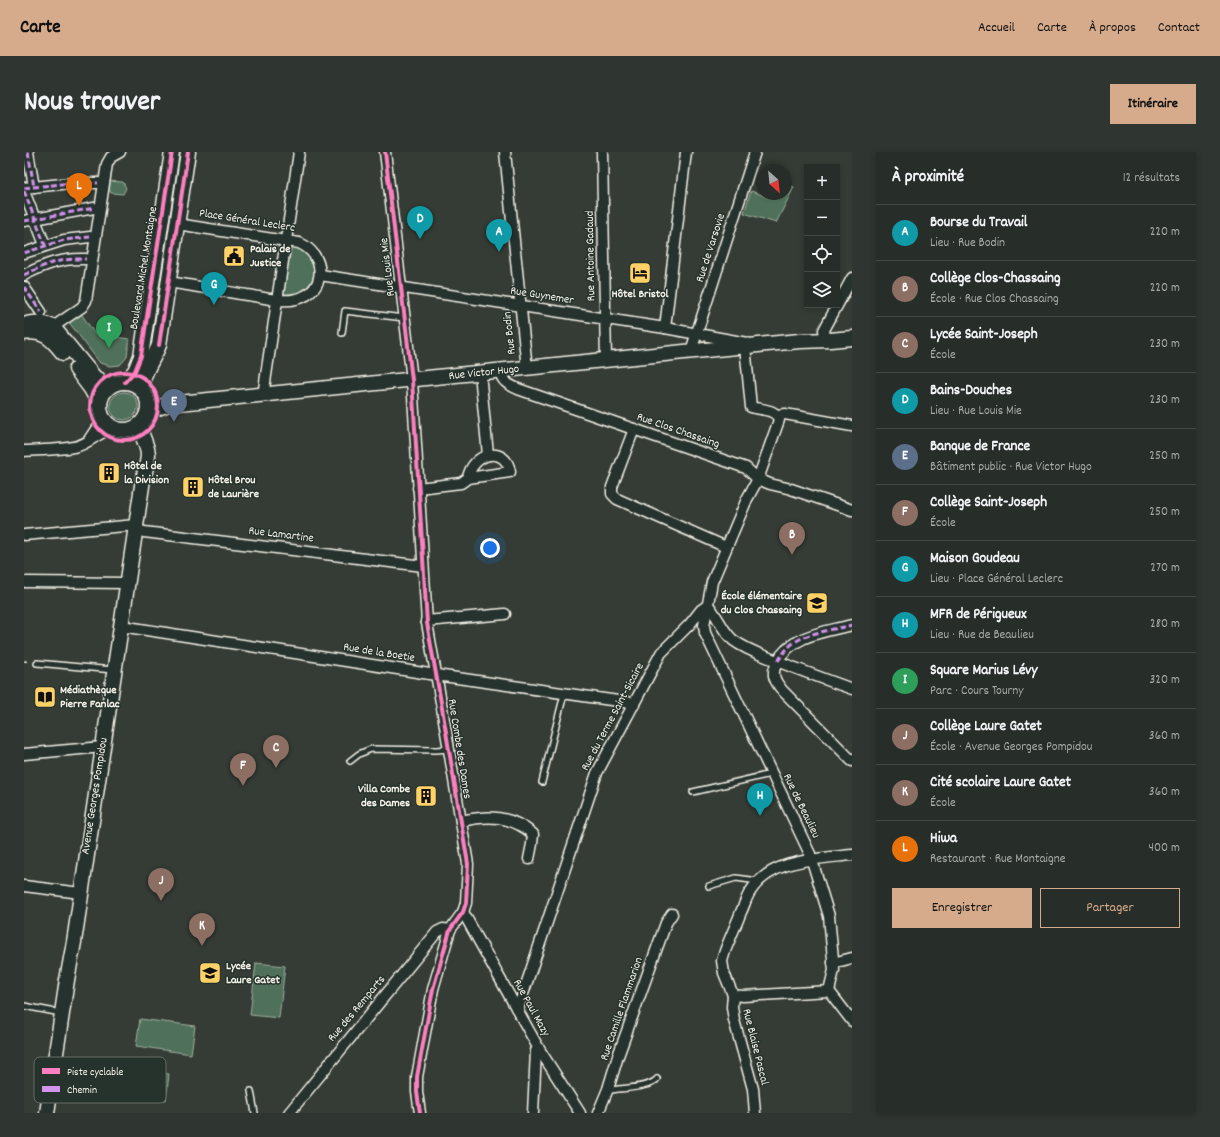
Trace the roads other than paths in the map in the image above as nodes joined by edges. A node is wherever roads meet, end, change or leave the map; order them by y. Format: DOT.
graph roads {
  1 [pos="28,152"];
  2 [pos="120,152"];
  3 [pos="172,152"];
  4 [pos="188,152"];
  5 [pos="299,152"];
  6 [pos="385,152"];
  7 [pos="505,152"];
  8 [pos="602,152"];
  9 [pos="686,152"];
  10 [pos="755,152"];
  11 [pos="98,183"];
  12 [pos="27,189"];
  13 [pos="94,208"];
  14 [pos="35,218"];
  15 [pos="24,221"];
  16 [pos="177,224"];
  17 [pos="90,237"];
  18 [pos="285,240"];
  19 [pos="45,245"];
  20 [pos="24,253"];
  21 [pos="86,259"];
  22 [pos="24,275"];
  23 [pos="320,275"];
  24 [pos="852,278"];
  25 [pos="168,282"];
  26 [pos="24,287"];
  27 [pos="401,288"];
  28 [pos="278,300"];
  29 [pos="521,306"];
  30 [pos="41,312"];
  31 [pos="404,318"];
  32 [pos="605,319"];
  33 [pos="24,325"];
  34 [pos="53,327"];
  35 [pos="665,328"];
  36 [pos="852,332"];
  37 [pos="24,333"];
  38 [pos="342,333"];
  39 [pos="697,334"];
  40 [pos="827,337"];
  41 [pos="852,338"];
  42 [pos="760,345"];
  43 [pos="745,346"];
  44 [pos="691,351"];
  45 [pos="606,360"];
  46 [pos="527,369"];
  47 [pos="500,371"];
  48 [pos="480,373"];
  49 [pos="412,380"];
  50 [pos="119,383"];
  51 [pos="144,394"];
  52 [pos="264,395"];
  53 [pos="169,404"];
  54 [pos="101,410"];
  55 [pos="778,415"];
  56 [pos="143,420"];
  57 [pos="852,426"];
  58 [pos="119,429"];
  59 [pos="634,429"];
  60 [pos="84,444"];
  61 [pos="24,451"];
  62 [pos="488,455"];
  63 [pos="468,478"];
  64 [pos="143,479"];
  65 [pos="758,479"];
  66 [pos="418,488"];
  67 [pos="852,510"];
  68 [pos="136,527"];
  69 [pos="24,535"];
  70 [pos="726,547"];
  71 [pos="423,566"];
  72 [pos="24,582"];
  73 [pos="127,583"];
  74 [pos="708,605"];
  75 [pos="505,614"];
  76 [pos="426,620"];
  77 [pos="852,625"];
  78 [pos="121,626"];
  79 [pos="778,661"];
  80 [pos="37,663"];
  81 [pos="114,670"];
  82 [pos="436,675"];
  83 [pos="852,689"];
  84 [pos="564,694"];
  85 [pos="634,705"];
  86 [pos="103,748"];
  87 [pos="449,749"];
  88 [pos="24,754"];
  89 [pos="350,761"];
  90 [pos="852,761"];
  91 [pos="771,774"];
  92 [pos="542,782"];
  93 [pos="693,792"];
  94 [pos="461,821"];
  95 [pos="852,855"];
  96 [pos="529,859"];
  97 [pos="812,860"];
  98 [pos="758,882"];
  99 [pos="24,886"];
  100 [pos="709,886"];
  101 [pos="81,893"];
  102 [pos="463,912"];
  103 [pos="672,914"];
  104 [pos="450,930"];
  105 [pos="852,958"];
  106 [pos="833,963"];
  107 [pos="829,991"];
  108 [pos="733,995"];
  109 [pos="24,1006"];
  110 [pos="516,1008"];
  111 [pos="62,1013"];
  112 [pos="852,1020"];
  113 [pos="539,1049"];
  114 [pos="55,1057"];
  115 [pos="657,1079"];
  116 [pos="608,1089"];
  117 [pos="250,1091"];
  118 [pos="48,1103"];
  119 [pos="47,1113"];
  120 [pos="255,1113"];
  121 [pos="289,1113"];
  122 [pos="420,1113"];
  123 [pos="533,1113"];
  124 [pos="580,1113"];
  125 [pos="598,1113"];
  126 [pos="755,1113"];
  1 -- 12 [label="street"];
  2 -- 34 [label="street"];
  3 -- 50 [label="main road, Boulevard Michel Montaigne"];
  4 -- 16 [label="main road"];
  5 -- 18 [label="street"];
  6 -- 27 [label="street, Rue Louis Mie"];
  7 -- 29 [label="street, Rue Bodin"];
  8 -- 32 [label="street, Rue Antoine Gadaud"];
  9 -- 35 [label="street"];
  10 -- 39 [label="street, Rue de Varsovie"];
  11 -- 12 [label="street"];
  12 -- 14 [label="street"];
  13 -- 14 [label="street"];
  14 -- 15 [label="street"];
  14 -- 19 [label="street"];
  16 -- 18 [label="street, Place Général Leclerc"];
  16 -- 25 [label="main road"];
  17 -- 19 [label="street"];
  18 -- 23 [label="street, Place Général Leclerc"];
  18 -- 28 [label="street"];
  19 -- 20 [label="street"];
  21 -- 22 [label="street"];
  23 -- 27 [label="street, Rue Guynemer"];
  23 -- 28 [label="street"];
  24 -- 40 [label="street"];
  25 -- 28 [label="street"];
  25 -- 51 [label="main road"];
  26 -- 30 [label="street"];
  27 -- 29 [label="street, Rue Guynemer"];
  27 -- 31 [label="street, Rue Louis Mie"];
  28 -- 52 [label="street"];
  29 -- 32 [label="street, Rue Guynemer"];
  29 -- 46 [label="street, Rue Bodin"];
  31 -- 38 [label="lane"];
  31 -- 49 [label="street, Rue Louis Mie"];
  32 -- 35 [label="street, Rue Guynemer"];
  32 -- 45 [label="street, Rue Antoine Gadaud"];
  33 -- 34 [label="main road"];
  34 -- 50 [label="main road"];
  35 -- 39 [label="street, Rue Guynemer"];
  36 -- 40 [label="main road, Rue Victor Hugo"];
  37 -- 54 [label="main road"];
  39 -- 42 [label="street, Rue Guynemer"];
  39 -- 44 [label="street, Rue de Varsovie"];
  40 -- 41 [label="main road, Rue Victor Hugo"];
  40 -- 42 [label="main road, Rue Victor Hugo"];
  42 -- 43 [label="main road, Rue Victor Hugo"];
  43 -- 44 [label="main road, Rue Victor Hugo"];
  43 -- 55 [label="street"];
  44 -- 45 [label="main road, Rue Victor Hugo"];
  45 -- 46 [label="main road, Rue Victor Hugo"];
  46 -- 47 [label="main road, Rue Victor Hugo"];
  47 -- 48 [label="main road, Rue Victor Hugo"];
  47 -- 59 [label="street, Rue Clos Chassaing"];
  48 -- 49 [label="main road, Rue Victor Hugo"];
  48 -- 62 [label="street"];
  49 -- 52 [label="main road, Rue Victor Hugo"];
  49 -- 66 [label="street, Rue Combe des Dames"];
  50 -- 51 [label="main road"];
  50 -- 54 [label="main road"];
  51 -- 53 [label="main road, Rue Victor Hugo"];
  51 -- 56 [label="main road"];
  52 -- 53 [label="main road, Rue Victor Hugo"];
  53 -- 56 [label="main road, Rue Victor Hugo"];
  54 -- 58 [label="main road"];
  54 -- 60 [label="street"];
  55 -- 57 [label="street"];
  55 -- 65 [label="street"];
  56 -- 58 [label="main road"];
  56 -- 64 [label="main road, Avenue Georges Pompidou"];
  58 -- 60 [label="street"];
  58 -- 64 [label="main road, Avenue Georges Pompidou"];
  59 -- 65 [label="street, Rue Clos Chassaing"];
  59 -- 70 [label="street"];
  60 -- 61 [label="street"];
  62 -- 63 [label="street"];
  62 -- 63 [label="street"];
  63 -- 66 [label="street"];
  64 -- 68 [label="main road, Avenue Georges Pompidou"];
  65 -- 67 [label="street, Rue Clos Chassaing"];
  65 -- 70 [label="street"];
  66 -- 71 [label="street, Rue Combe des Dames"];
  68 -- 69 [label="street, Rue Lamartine"];
  68 -- 71 [label="street, Rue Lamartine"];
  68 -- 73 [label="main road, Avenue Georges Pompidou"];
  70 -- 74 [label="street"];
  71 -- 76 [label="street, Rue Combe des Dames"];
  72 -- 73 [label="street"];
  73 -- 78 [label="main road, Avenue Georges Pompidou"];
  74 -- 79 [label="street"];
  74 -- 85 [label="street, Rue du Terme Saint-Sicaire"];
  74 -- 91 [label="street, Rue de Beaulieu"];
  75 -- 76 [label="street"];
  76 -- 82 [label="street, Rue Combe des Dames"];
  77 -- 79 [label="street"];
  78 -- 81 [label="main road, Avenue Georges Pompidou"];
  78 -- 82 [label="street, Rue de la Boetie"];
  79 -- 83 [label="street"];
  79 -- 90 [label="street"];
  80 -- 81 [label="lane"];
  81 -- 86 [label="main road, Avenue Georges Pompidou"];
  82 -- 84 [label="street, Rue de la Boetie"];
  82 -- 87 [label="street, Rue Combe des Dames"];
  84 -- 85 [label="street, Rue de la Boetie"];
  84 -- 92 [label="lane"];
  85 -- 110 [label="street, Rue du Terme Saint-Sicaire"];
  86 -- 88 [label="street"];
  86 -- 101 [label="main road, Avenue Georges Pompidou"];
  87 -- 89 [label="lane"];
  87 -- 94 [label="street, Rue Combe des Dames"];
  91 -- 93 [label="lane"];
  91 -- 97 [label="street, Rue de Beaulieu"];
  94 -- 96 [label="street"];
  94 -- 102 [label="street, Rue Combe des Dames"];
  95 -- 97 [label="street, Rue Blaise Pascal"];
  97 -- 98 [label="street, Rue Blaise Pascal"];
  97 -- 106 [label="street, Rue de Beaulieu"];
  98 -- 100 [label="lane"];
  98 -- 108 [label="street, Rue Blaise Pascal"];
  99 -- 101 [label="street"];
  101 -- 111 [label="main road, Avenue Georges Pompidou"];
  102 -- 104 [label="street, Rue Combe des Dames"];
  102 -- 110 [label="street, Rue Paul Mazy"];
  103 -- 116 [label="street, Rue Camille Flammarion"];
  104 -- 121 [label="street, Rue des Remparts"];
  104 -- 122 [label="street, Rue Combe des Dames"];
  105 -- 106 [label="street"];
  106 -- 107 [label="street, Rue de Beaulieu"];
  107 -- 108 [label="street"];
  107 -- 112 [label="street"];
  108 -- 126 [label="street, Rue Blaise Pascal"];
  109 -- 111 [label="lane"];
  110 -- 113 [label="street, Rue Paul Mazy"];
  111 -- 114 [label="main road, Avenue Georges Pompidou"];
  113 -- 123 [label="street"];
  113 -- 124 [label="street, Rue Paul Mazy"];
  115 -- 116 [label="lane"];
  116 -- 125 [label="street, Rue Camille Flammarion"];
  117 -- 120 [label="lane"];
  118 -- 119 [label="main road, Avenue Georges Pompidou"];
}
